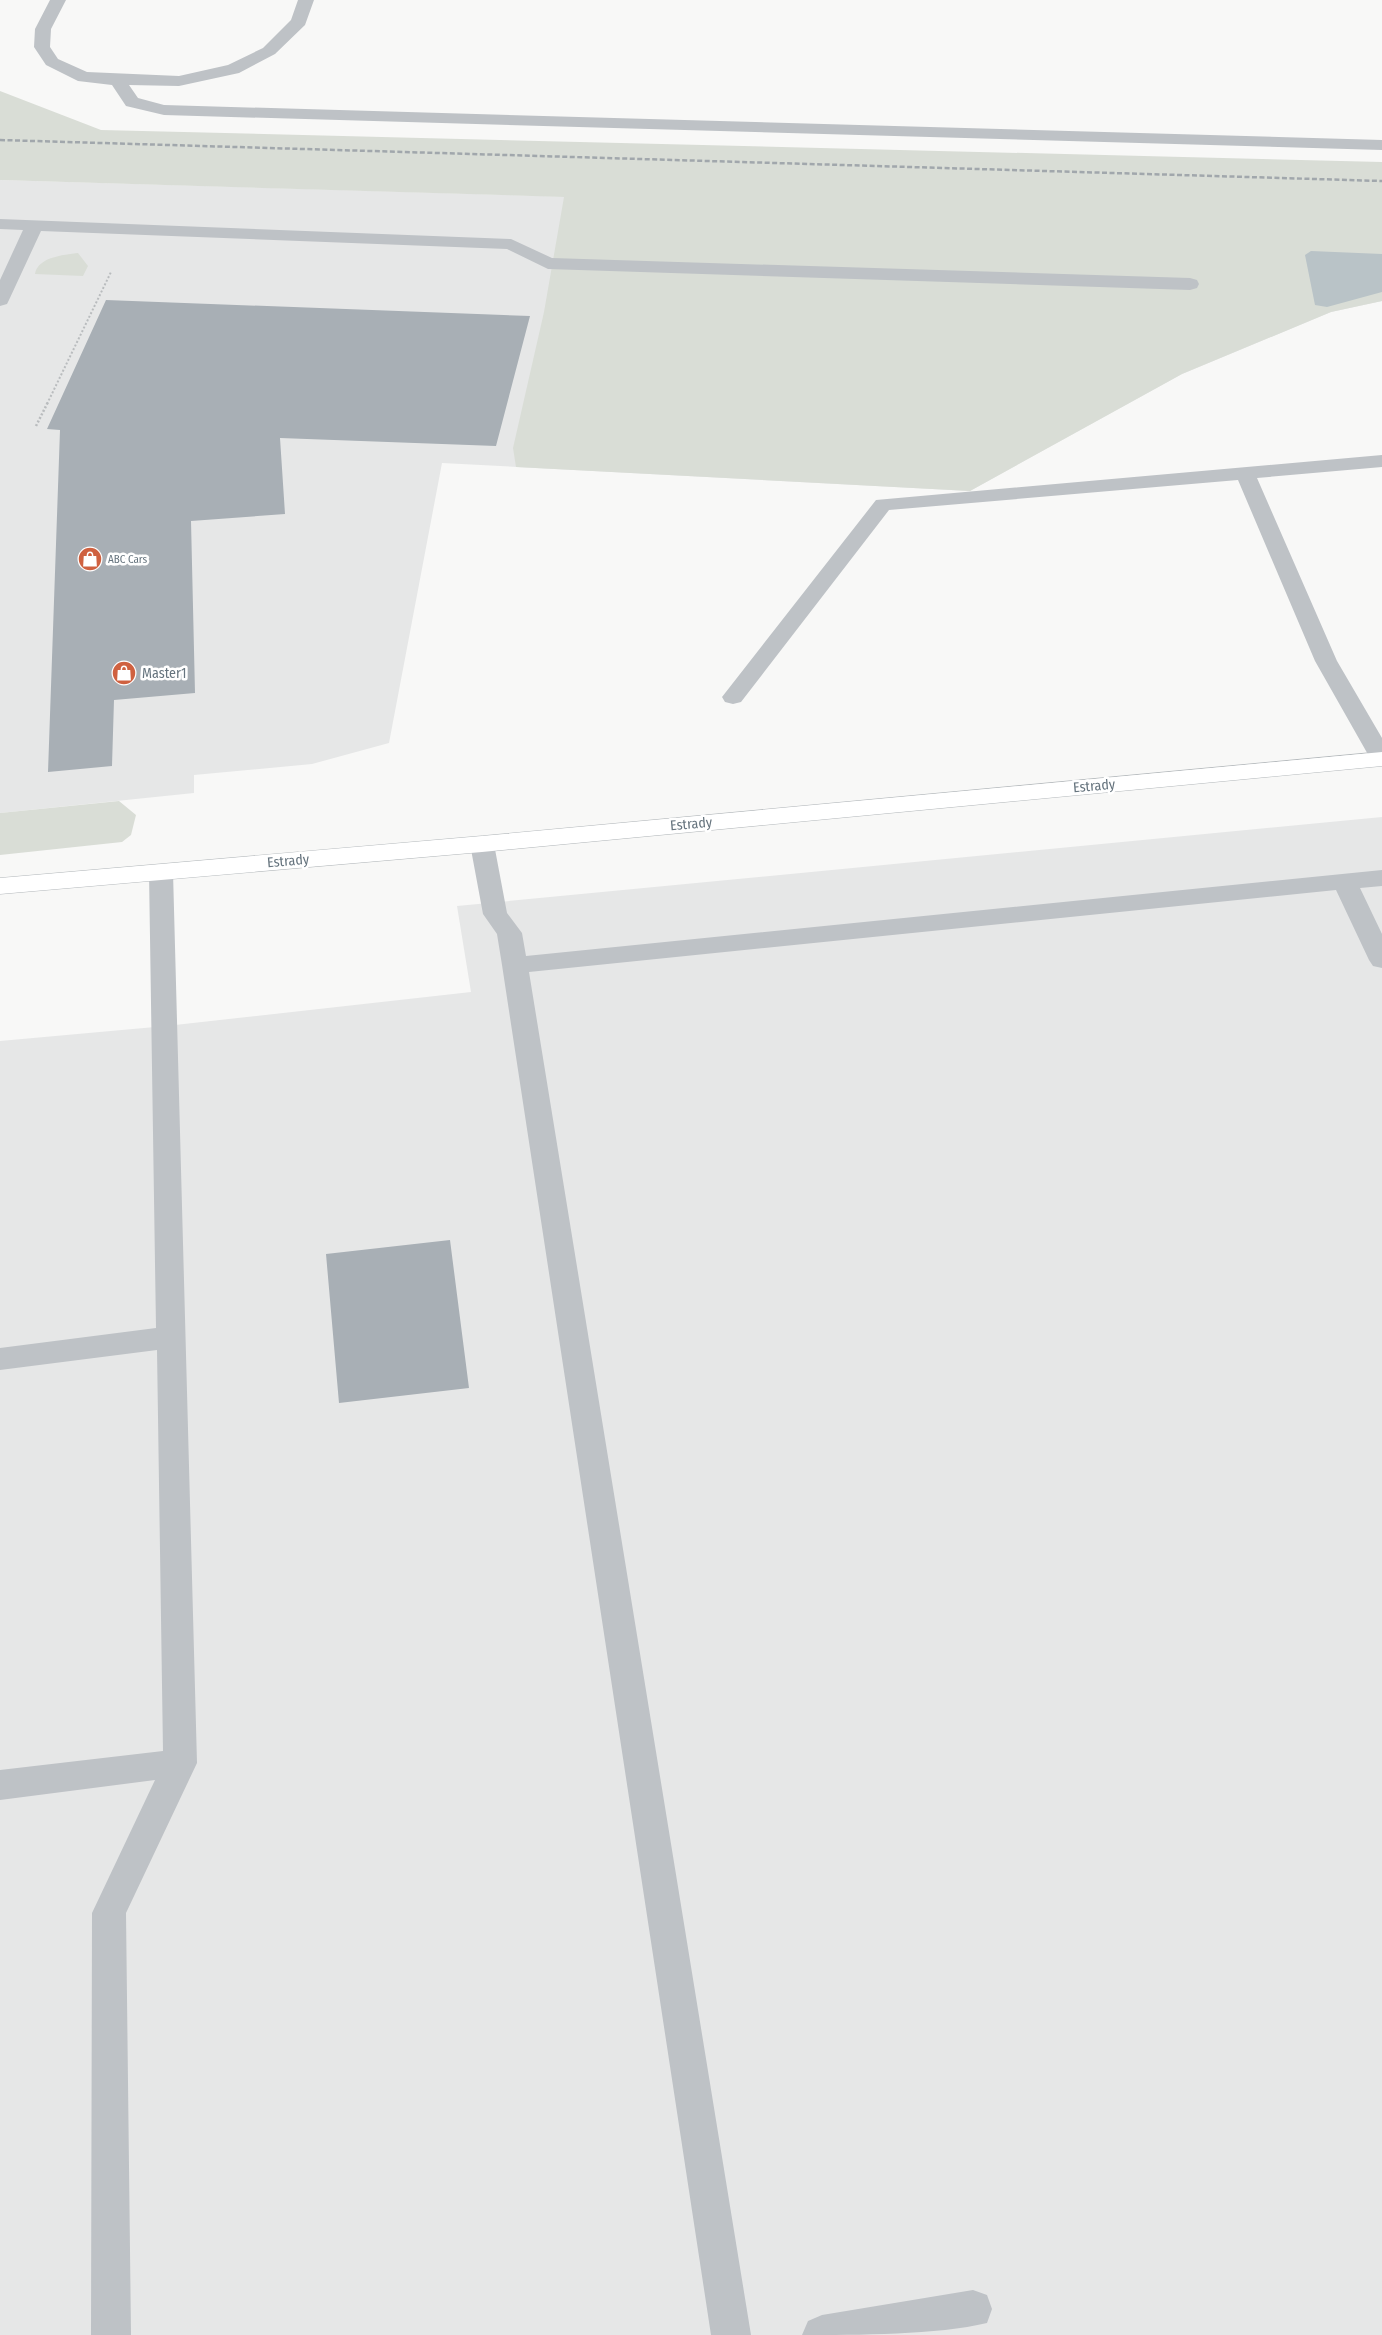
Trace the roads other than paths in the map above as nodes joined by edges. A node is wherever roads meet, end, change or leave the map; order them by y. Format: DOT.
graph roads {
  1 [pos="58,0"];
  2 [pos="306,0"];
  3 [pos="117,80"];
  4 [pos="1382,145"];
  5 [pos="0,224"];
  6 [pos="35,225"];
  7 [pos="1190,284"];
  8 [pos="0,300"];
  9 [pos="1382,461"];
  10 [pos="1246,472"];
  11 [pos="733,697"];
  12 [pos="1382,758"];
  13 [pos="482,844"];
  14 [pos="161,872"];
  15 [pos="1382,878"];
  16 [pos="1344,881"];
  17 [pos="0,886"];
  18 [pos="1382,960"];
  19 [pos="516,966"];
  20 [pos="172,1337"];
  21 [pos="0,1359"];
  22 [pos="180,1763"];
  23 [pos="0,1785"];
  24 [pos="974,2309"];
  25 [pos="111,2335"];
  26 [pos="731,2335"];
  27 [pos="822,2335"];
  1 -- 3 [label="lane"];
  2 -- 3 [label="lane"];
  3 -- 4 [label="lane"];
  5 -- 6 [label="lane"];
  6 -- 7 [label="lane"];
  6 -- 8 [label="lane"];
  9 -- 10 [label="lane"];
  10 -- 11 [label="lane"];
  10 -- 12 [label="lane"];
  12 -- 13 [label="main road, Estrady"];
  13 -- 14 [label="main road, Estrady"];
  13 -- 19 [label="lane"];
  14 -- 17 [label="main road, Estrady"];
  14 -- 20 [label="lane"];
  15 -- 16 [label="lane"];
  16 -- 18 [label="lane"];
  16 -- 19 [label="lane"];
  19 -- 26 [label="lane"];
  20 -- 21 [label="lane"];
  20 -- 22 [label="lane"];
  22 -- 23 [label="lane"];
  22 -- 25 [label="lane"];
  24 -- 27 [label="lane"];
}
